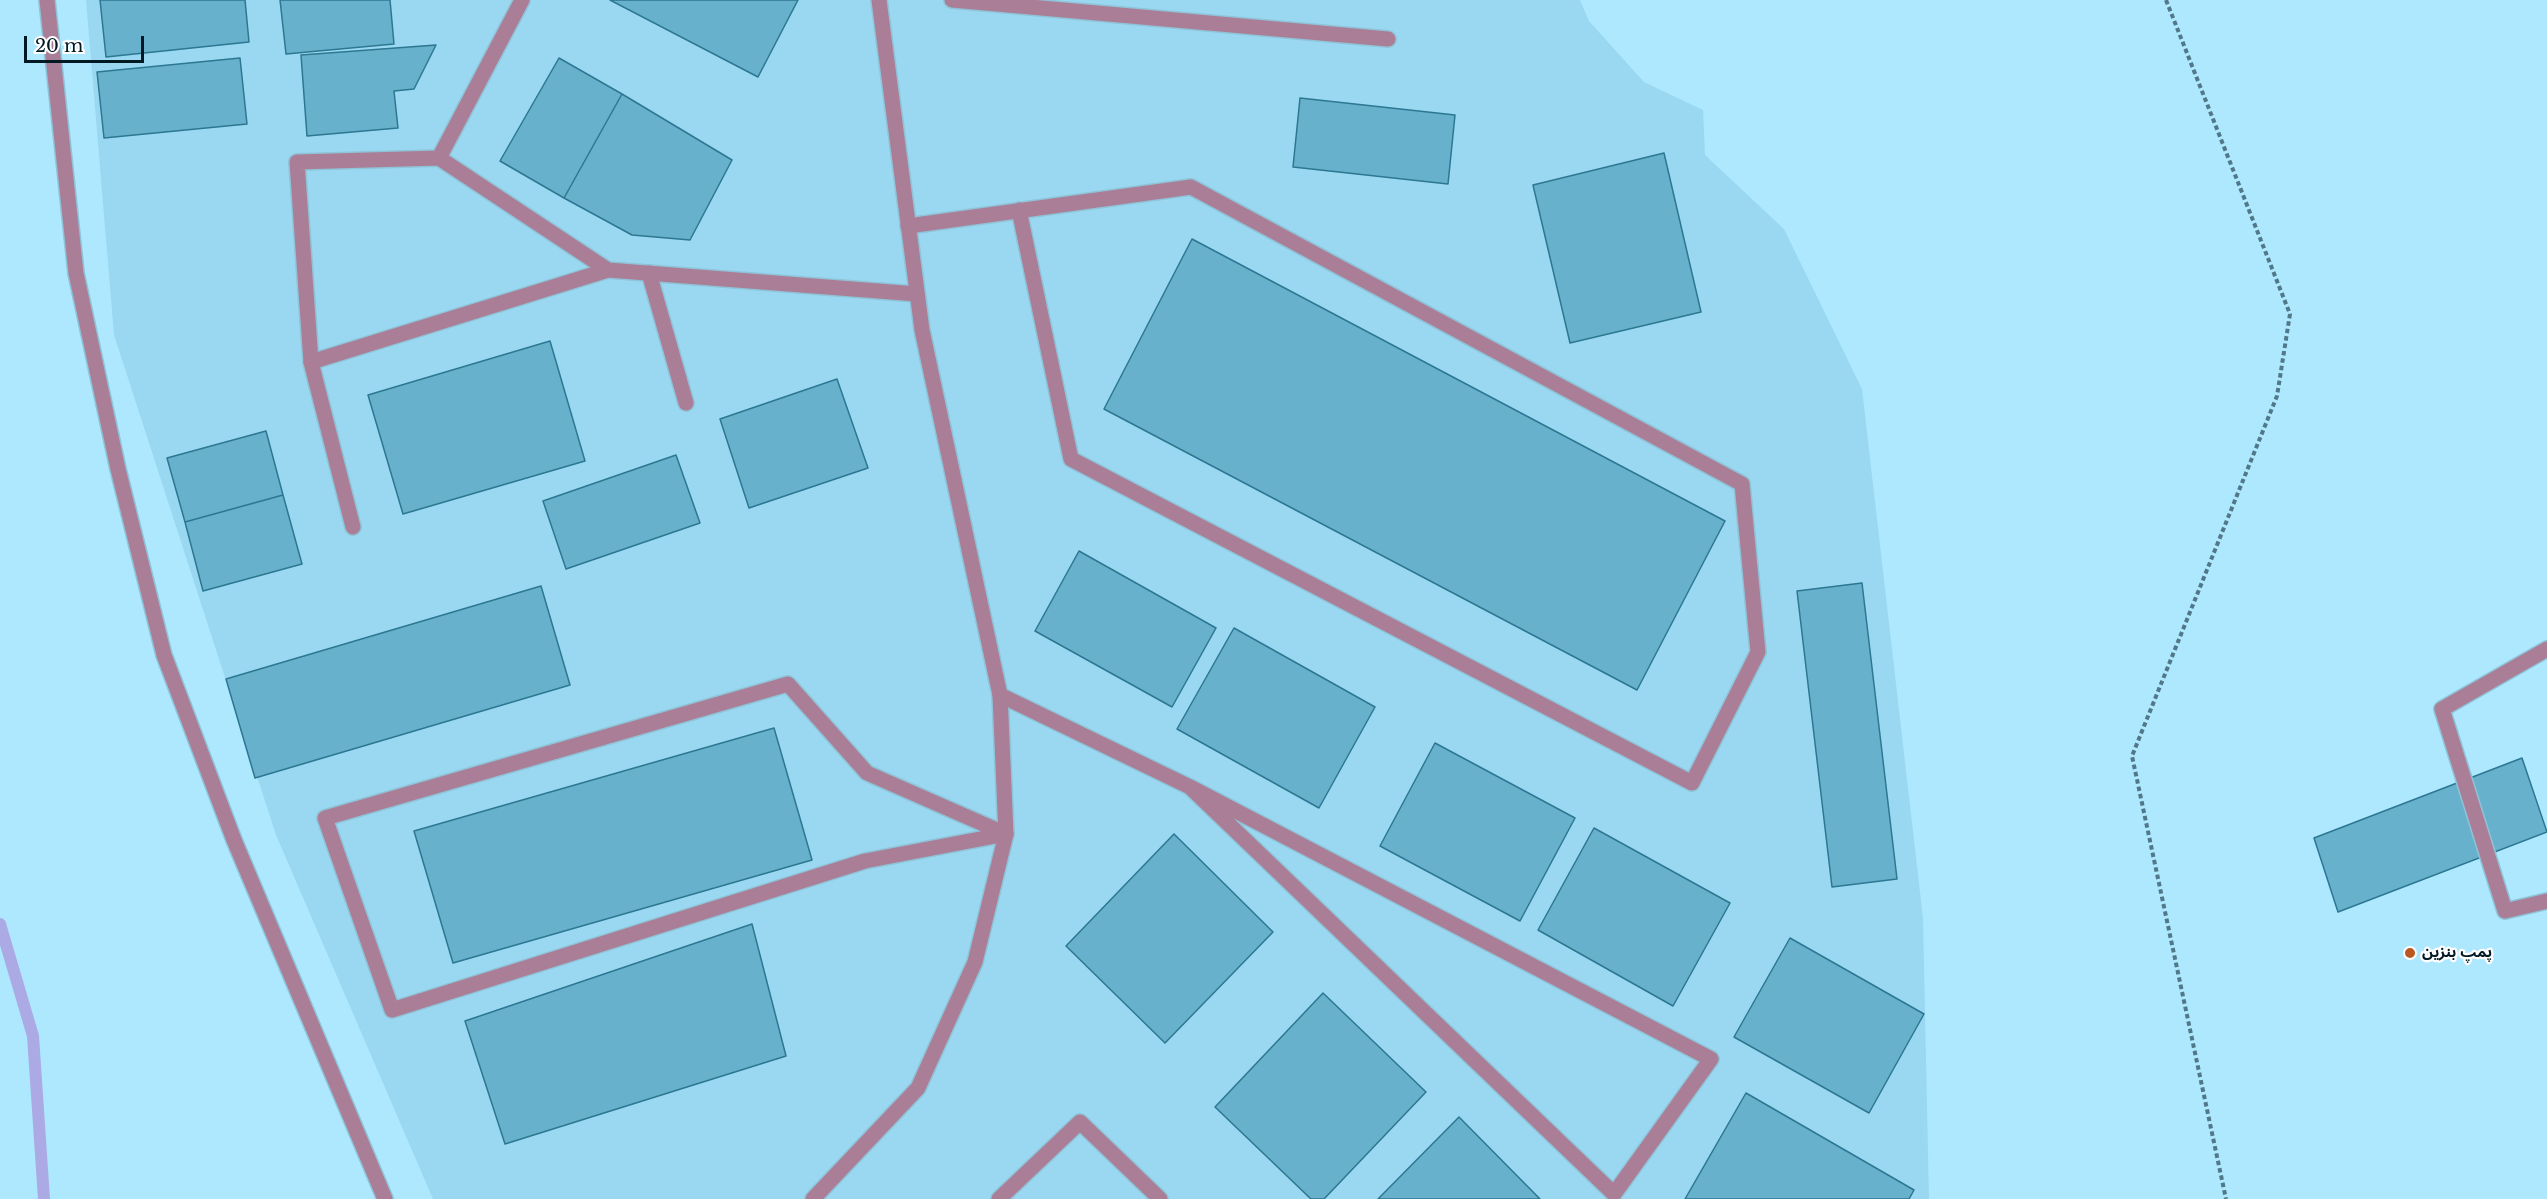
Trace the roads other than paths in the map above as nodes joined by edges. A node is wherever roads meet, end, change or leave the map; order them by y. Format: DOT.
graph roads {
  1 [pos="46,0"];
  2 [pos="522,0"];
  3 [pos="879,0"];
  4 [pos="952,0"];
  5 [pos="1388,39"];
  6 [pos="439,158"];
  7 [pos="1019,210"];
  8 [pos="908,226"];
  9 [pos="608,270"];
  10 [pos="649,273"];
  11 [pos="917,294"];
  12 [pos="311,362"];
  13 [pos="686,403"];
  14 [pos="353,527"];
  15 [pos="2547,649"];
  16 [pos="1000,695"];
  17 [pos="1190,787"];
  18 [pos="1006,834"];
  19 [pos="2547,901"];
  20 [pos="385,1199"];
  21 [pos="813,1199"];
  22 [pos="999,1199"];
  23 [pos="1160,1199"];
  1 -- 20 [label="street"];
  2 -- 6 [label="street"];
  3 -- 8 [label="street"];
  4 -- 5 [label="street"];
  6 -- 9 [label="street"];
  6 -- 12 [label="street"];
  7 -- 7 [label="street"];
  7 -- 8 [label="street"];
  8 -- 11 [label="street"];
  9 -- 10 [label="street"];
  9 -- 12 [label="street"];
  10 -- 11 [label="street"];
  10 -- 13 [label="street"];
  11 -- 16 [label="street"];
  12 -- 14 [label="street"];
  15 -- 19 [label="street"];
  16 -- 17 [label="street"];
  16 -- 18 [label="street"];
  17 -- 17 [label="street"];
  18 -- 18 [label="street"];
  18 -- 21 [label="street"];
  22 -- 23 [label="street"];
}
